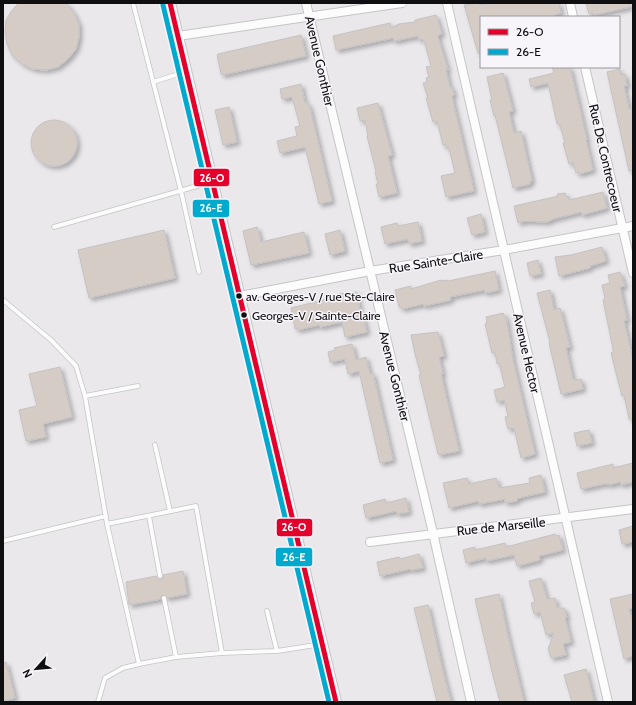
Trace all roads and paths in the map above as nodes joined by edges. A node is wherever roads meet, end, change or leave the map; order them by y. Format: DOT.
graph roads {
  1 [pos="133,3"];
  2 [pos="170,3"];
  3 [pos="306,3"];
  4 [pos="402,3"];
  5 [pos="447,3"];
  6 [pos="570,3"];
  7 [pos="573,16"];
  8 [pos="309,17"];
  9 [pos="178,36"];
  10 [pos="585,68"];
  11 [pos="187,72"];
  12 [pos="153,82"];
  13 [pos="213,182"];
  14 [pos="181,191"];
  15 [pos="633,226"];
  16 [pos="54,227"];
  17 [pos="622,228"];
  18 [pos="504,250"];
  19 [pos="370,271"];
  20 [pos="199,272"];
  21 [pos="633,273"];
  22 [pos="240,296"];
  23 [pos="3,300"];
  24 [pos="138,386"];
  25 [pos="85,396"];
  26 [pos="155,445"];
  27 [pos="633,509"];
  28 [pos="170,511"];
  29 [pos="106,516"];
  30 [pos="149,516"];
  31 [pos="566,518"];
  32 [pos="107,524"];
  33 [pos="433,533"];
  34 [pos="3,541"];
  35 [pos="370,542"];
  36 [pos="160,576"];
  37 [pos="164,598"];
  38 [pos="268,611"];
  39 [pos="322,644"];
  40 [pos="277,651"];
  41 [pos="222,652"];
  42 [pos="176,657"];
  43 [pos="138,664"];
  44 [pos="98,702"];
  45 [pos="336,702"];
  46 [pos="471,702"];
  47 [pos="608,702"];
  1 -- 12 [label="lane"];
  2 -- 9 [label="street"];
  3 -- 8 [label="street, Avenue Gonthier"];
  4 -- 8 [label="street"];
  5 -- 18 [label="street, Avenue Hector"];
  6 -- 7 [label="street"];
  8 -- 9 [label="street"];
  8 -- 19 [label="street, Avenue Gonthier"];
  9 -- 11 [label="street"];
  10 -- 17 [label="street, Rue De Contrecoeur"];
  11 -- 12 [label="lane"];
  11 -- 13 [label="street"];
  12 -- 14 [label="lane"];
  13 -- 14 [label="lane"];
  13 -- 22 [label="street"];
  14 -- 16 [label="lane"];
  14 -- 20 [label="lane"];
  15 -- 17 [label="street, Rue Sainte-Claire"];
  17 -- 18 [label="street, Rue Sainte-Claire"];
  17 -- 21 [label="street, Rue De Contrecoeur"];
  18 -- 19 [label="street, Rue Sainte-Claire"];
  18 -- 31 [label="street, Avenue Hector"];
  19 -- 22 [label="street, Rue Sainte-Claire"];
  19 -- 33 [label="street, Avenue Gonthier"];
  22 -- 39 [label="street"];
  23 -- 25 [label="lane"];
  24 -- 25 [label="lane"];
  25 -- 29 [label="lane"];
  26 -- 28 [label="lane"];
  27 -- 31 [label="street, Rue de Marseille"];
  28 -- 30 [label="lane"];
  28 -- 41 [label="lane"];
  29 -- 32 [label="lane"];
  29 -- 34 [label="lane"];
  30 -- 32 [label="lane"];
  30 -- 36 [label="lane"];
  31 -- 33 [label="street, Rue de Marseille"];
  31 -- 47 [label="street, Avenue Hector"];
  32 -- 43 [label="lane"];
  33 -- 35 [label="street, Rue de Marseille"];
  33 -- 46 [label="street, Avenue Gonthier"];
  37 -- 42 [label="lane"];
  38 -- 40 [label="lane"];
  39 -- 40 [label="lane"];
  39 -- 45 [label="street"];
  40 -- 41 [label="lane"];
  41 -- 42 [label="lane"];
  42 -- 43 [label="lane"];
  43 -- 44 [label="lane"];
}
